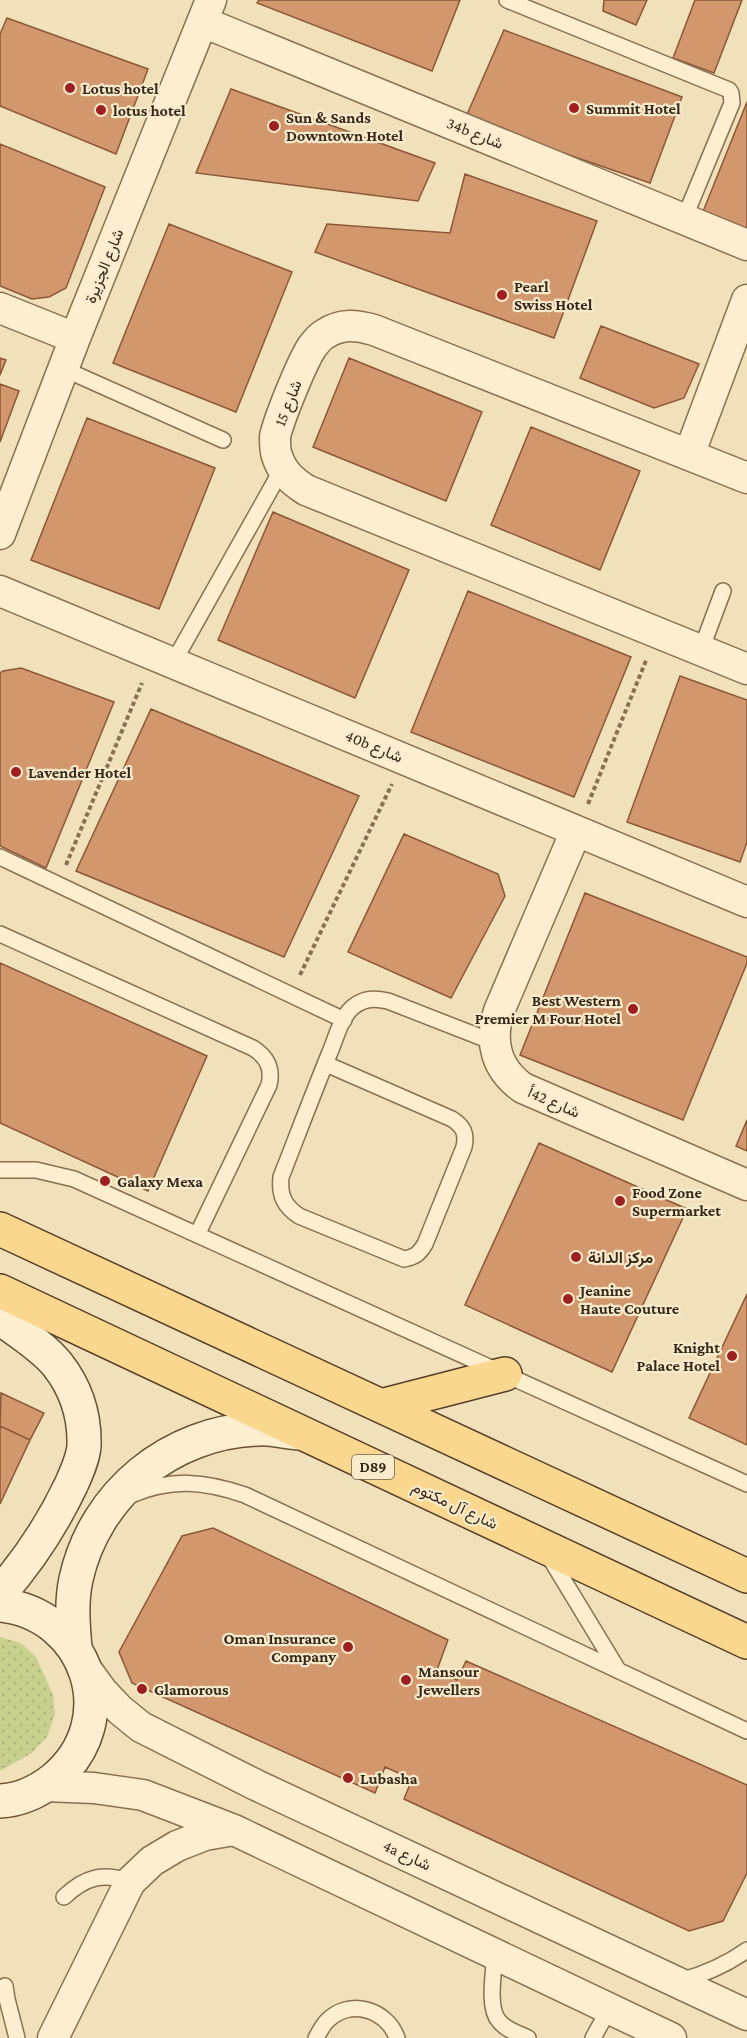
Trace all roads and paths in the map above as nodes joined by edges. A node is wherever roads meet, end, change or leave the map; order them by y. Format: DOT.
graph roads {
  1 [pos="507,0"];
  2 [pos="207,11"];
  3 [pos="684,219"];
  4 [pos="747,245"];
  5 [pos="747,300"];
  6 [pos="0,308"];
  7 [pos="75,338"];
  8 [pos="64,369"];
  9 [pos="223,440"];
  10 [pos="689,455"];
  11 [pos="282,469"];
  12 [pos="747,478"];
  13 [pos="0,534"];
  14 [pos="0,591"];
  15 [pos="723,591"];
  16 [pos="658,633"];
  17 [pos="701,650"];
  18 [pos="164,659"];
  19 [pos="747,669"];
  20 [pos="404,759"];
  21 [pos="576,831"];
  22 [pos="0,857"];
  23 [pos="58,885"];
  24 [pos="747,902"];
  25 [pos="0,934"];
  26 [pos="290,994"];
  27 [pos="344,1020"];
  28 [pos="493,1042"];
  29 [pos="326,1064"];
  30 [pos="0,1170"];
  31 [pos="747,1185"];
  32 [pos="0,1229"];
  33 [pos="197,1235"];
  34 [pos="0,1291"];
  35 [pos="0,1318"];
  36 [pos="505,1374"];
  37 [pos="381,1406"];
  38 [pos="303,1434"];
  39 [pos="747,1484"];
  40 [pos="108,1508"];
  41 [pos="542,1546"];
  42 [pos="747,1576"];
  43 [pos="0,1593"];
  44 [pos="0,1605"];
  45 [pos="747,1642"];
  46 [pos="80,1658"];
  47 [pos="618,1670"];
  48 [pos="747,1731"];
  49 [pos="45,1786"];
  50 [pos="2,1802"];
  51 [pos="234,1830"];
  52 [pos="130,1882"];
  53 [pos="64,1897"];
  54 [pos="747,1950"];
  55 [pos="495,1954"];
  56 [pos="676,1981"];
  57 [pos="5,1986"];
  58 [pos="747,2015"];
  59 [pos="624,2022"];
  60 [pos="17,2038"];
  61 [pos="53,2038"];
  62 [pos="316,2038"];
  63 [pos="397,2038"];
  64 [pos="528,2038"];
  65 [pos="593,2038"];
  66 [pos="671,2038"];
  1 -- 3 [label="lane"];
  2 -- 3 [label="street, 34b شارع"];
  2 -- 7 [label="street, شارع الجزيرة"];
  3 -- 4 [label="street, 34b شارع"];
  5 -- 10 [label="street"];
  6 -- 7 [label="street"];
  7 -- 8 [label="street, شارع الجزيرة"];
  8 -- 9 [label="lane"];
  8 -- 13 [label="street, شارع الجزيرة"];
  10 -- 11 [label="street, شارع 15"];
  10 -- 12 [label="street, شارع 15"];
  11 -- 16 [label="street"];
  11 -- 18 [label="lane"];
  14 -- 18 [label="street, 40b شارع"];
  15 -- 17 [label="lane"];
  16 -- 17 [label="street"];
  16 -- 21 [label="path"];
  17 -- 19 [label="street"];
  18 -- 20 [label="street, 40b شارع"];
  18 -- 23 [label="path"];
  20 -- 21 [label="street, 40b شارع"];
  20 -- 26 [label="path"];
  21 -- 24 [label="street, 40b شارع"];
  21 -- 28 [label="street"];
  22 -- 23 [label="lane"];
  23 -- 26 [label="lane"];
  25 -- 33 [label="lane"];
  26 -- 27 [label="lane"];
  27 -- 28 [label="lane"];
  27 -- 29 [label="lane"];
  28 -- 31 [label="street, شارع 42أ"];
  29 -- 29 [label="lane"];
  30 -- 33 [label="lane"];
  32 -- 37 [label="main road"];
  33 -- 36 [label="lane"];
  34 -- 38 [label="main road, شارع آل مكتوم / D89"];
  35 -- 43 [label="street"];
  36 -- 37 [label="main road"];
  36 -- 39 [label="lane"];
  37 -- 42 [label="main road"];
  38 -- 40 [label="street"];
  38 -- 41 [label="main road, شارع آل مكتوم / D89"];
  40 -- 46 [label="street"];
  40 -- 47 [label="lane"];
  41 -- 45 [label="main road, شارع آل مكتوم / D89"];
  41 -- 47 [label="lane"];
  44 -- 46 [label="street"];
  46 -- 49 [label="street"];
  46 -- 56 [label="street, 4a شارع"];
  47 -- 48 [label="lane"];
  49 -- 50 [label="street"];
  49 -- 51 [label="street"];
  51 -- 52 [label="street"];
  51 -- 55 [label="street"];
  52 -- 53 [label="lane"];
  52 -- 61 [label="street"];
  54 -- 56 [label="lane"];
  55 -- 59 [label="street"];
  55 -- 64 [label="lane"];
  56 -- 58 [label="street, 4a شارع"];
  57 -- 60 [label="lane"];
  59 -- 65 [label="lane"];
  59 -- 66 [label="street"];
  62 -- 63 [label="lane"];
}
